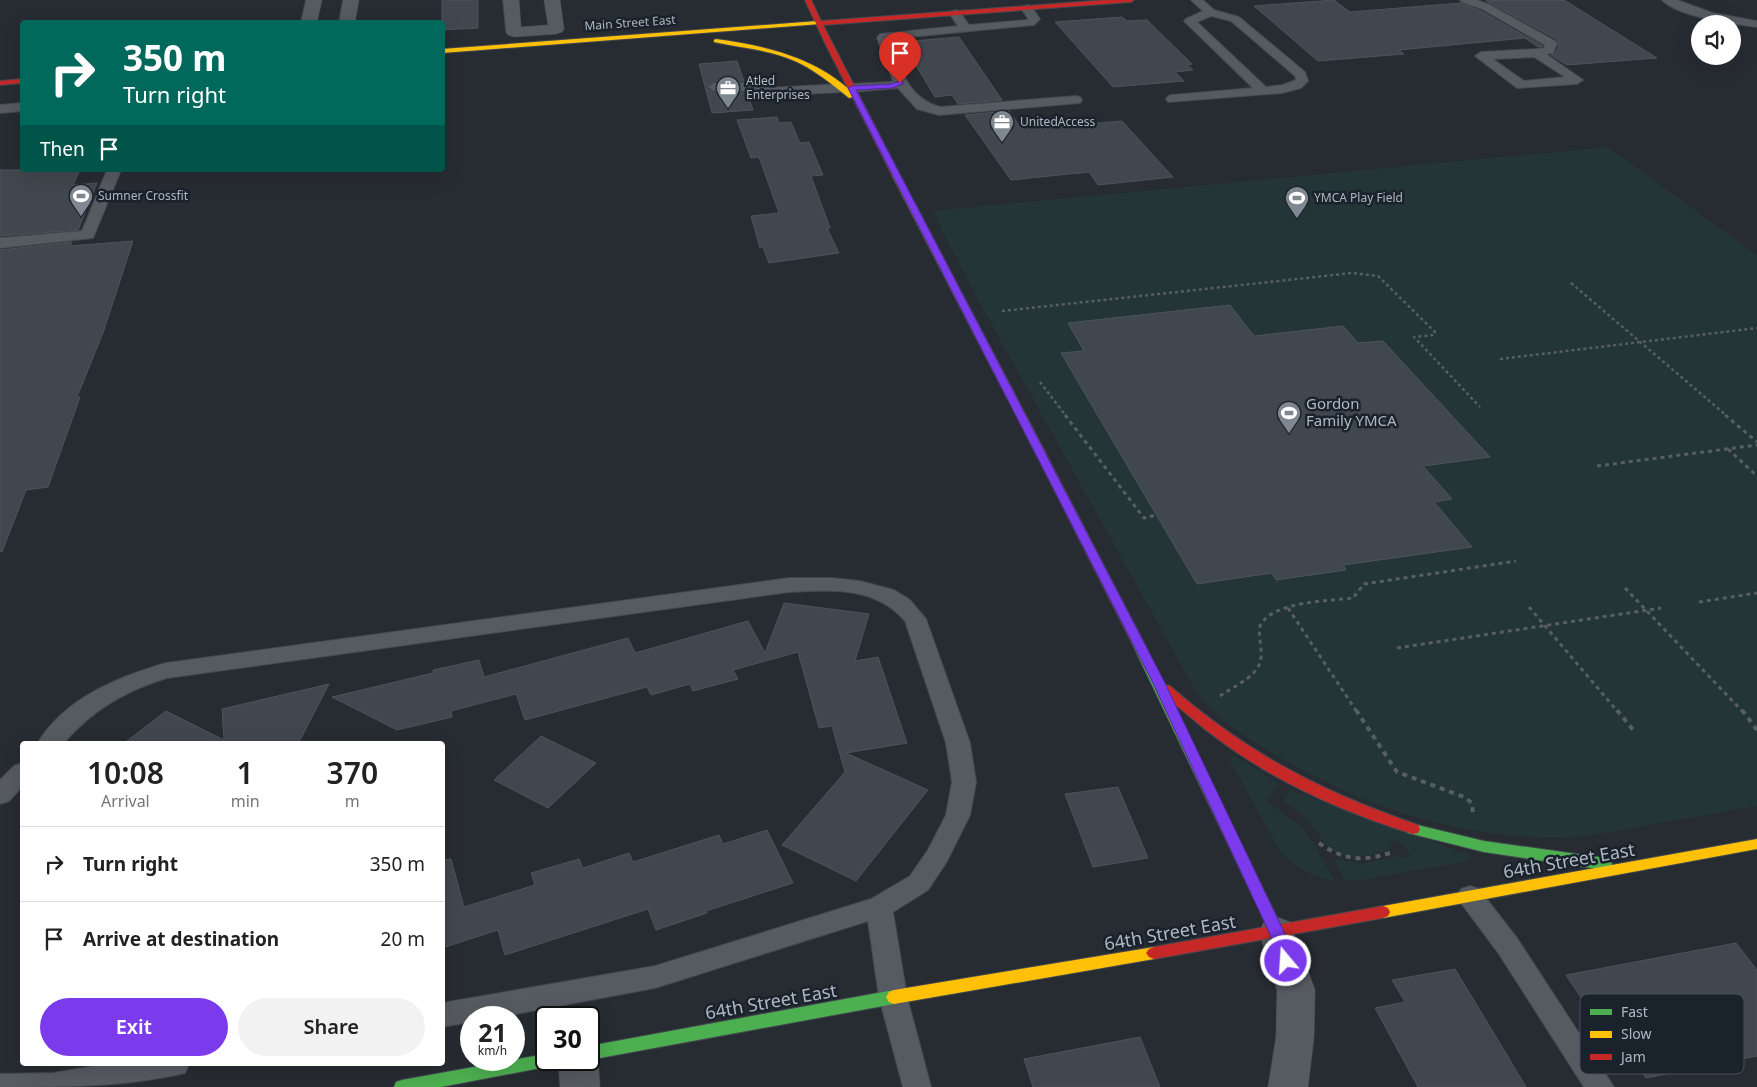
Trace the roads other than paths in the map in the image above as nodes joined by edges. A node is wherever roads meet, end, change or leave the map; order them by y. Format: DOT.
graph roads {
  1 [pos="314,0"];
  2 [pos="351,0"];
  3 [pos="511,0"];
  4 [pos="552,0"];
  5 [pos="808,0"];
  6 [pos="961,0"];
  7 [pos="1131,0"];
  8 [pos="1197,0"];
  9 [pos="1466,0"];
  10 [pos="1668,0"];
  11 [pos="1027,8"];
  12 [pos="970,12"];
  13 [pos="1210,12"];
  14 [pos="955,13"];
  15 [pos="309,20"];
  16 [pos="347,20"];
  17 [pos="820,23"];
  18 [pos="1757,24"];
  19 [pos="966,28"];
  20 [pos="648,36"];
  21 [pos="538,37"];
  22 [pos="445,51"];
  23 [pos="1536,53"];
  24 [pos="20,82"];
  25 [pos="0,83"];
  26 [pos="900,83"];
  27 [pos="714,87"];
  28 [pos="846,88"];
  29 [pos="1263,91"];
  30 [pos="1172,99"];
  31 [pos="1076,100"];
  32 [pos="20,107"];
  33 [pos="0,109"];
  34 [pos="113,172"];
  35 [pos="0,243"];
  36 [pos="1158,681"];
  37 [pos="52,741"];
  38 [pos="20,774"];
  39 [pos="0,795"];
  40 [pos="1755,846"];
  41 [pos="1632,867"];
  42 [pos="1470,896"];
  43 [pos="879,907"];
  44 [pos="1277,932"];
  45 [pos="893,998"];
  46 [pos="445,1014"];
  47 [pos="600,1051"];
  48 [pos="1580,1056"];
  49 [pos="535,1063"];
  50 [pos="164,1066"];
  51 [pos="579,1071"];
  52 [pos="1592,1074"];
  53 [pos="53,1086"];
  54 [pos="0,1087"];
  55 [pos="402,1087"];
  56 [pos="580,1087"];
  57 [pos="917,1087"];
  58 [pos="1288,1087"];
  59 [pos="1600,1087"];
  1 -- 15 [label="street"];
  2 -- 16 [label="street"];
  3 -- 21 [label="street"];
  4 -- 21 [label="street"];
  5 -- 17 [label="street"];
  6 -- 12 [label="lane"];
  7 -- 11 [label="street, Main Street East"];
  8 -- 13 [label="lane"];
  9 -- 23 [label="lane"];
  10 -- 18 [label="lane"];
  11 -- 12 [label="street, Main Street East"];
  11 -- 19 [label="lane"];
  12 -- 14 [label="street, Main Street East"];
  13 -- 29 [label="lane"];
  13 -- 29 [label="lane"];
  14 -- 17 [label="street, Main Street East"];
  14 -- 19 [label="lane"];
  17 -- 20 [label="street, Main Street East"];
  17 -- 28 [label="street"];
  19 -- 26 [label="lane"];
  20 -- 21 [label="street, Main Street East"];
  20 -- 28 [label="street"];
  21 -- 22 [label="street, Main Street East"];
  23 -- 23 [label="lane"];
  24 -- 25 [label="street"];
  26 -- 28 [label="lane"];
  26 -- 31 [label="lane"];
  27 -- 28 [label="lane"];
  28 -- 36 [label="street"];
  29 -- 30 [label="lane"];
  32 -- 33 [label="lane"];
  34 -- 35 [label="lane"];
  36 -- 41 [label="street"];
  36 -- 44 [label="street"];
  37 -- 43 [label="lane"];
  38 -- 39 [label="lane"];
  40 -- 41 [label="street, 64th Street East"];
  41 -- 42 [label="street, 64th Street East"];
  42 -- 44 [label="street, 64th Street East"];
  42 -- 48 [label="lane"];
  43 -- 45 [label="lane"];
  43 -- 46 [label="lane"];
  44 -- 45 [label="street, 64th Street East"];
  44 -- 58 [label="street"];
  45 -- 47 [label="street, 64th Street East"];
  45 -- 57 [label="lane"];
  49 -- 55 [label="street"];
  50 -- 53 [label="lane"];
  51 -- 56 [label="street"];
  52 -- 59 [label="lane"];
  53 -- 54 [label="lane"];
}
